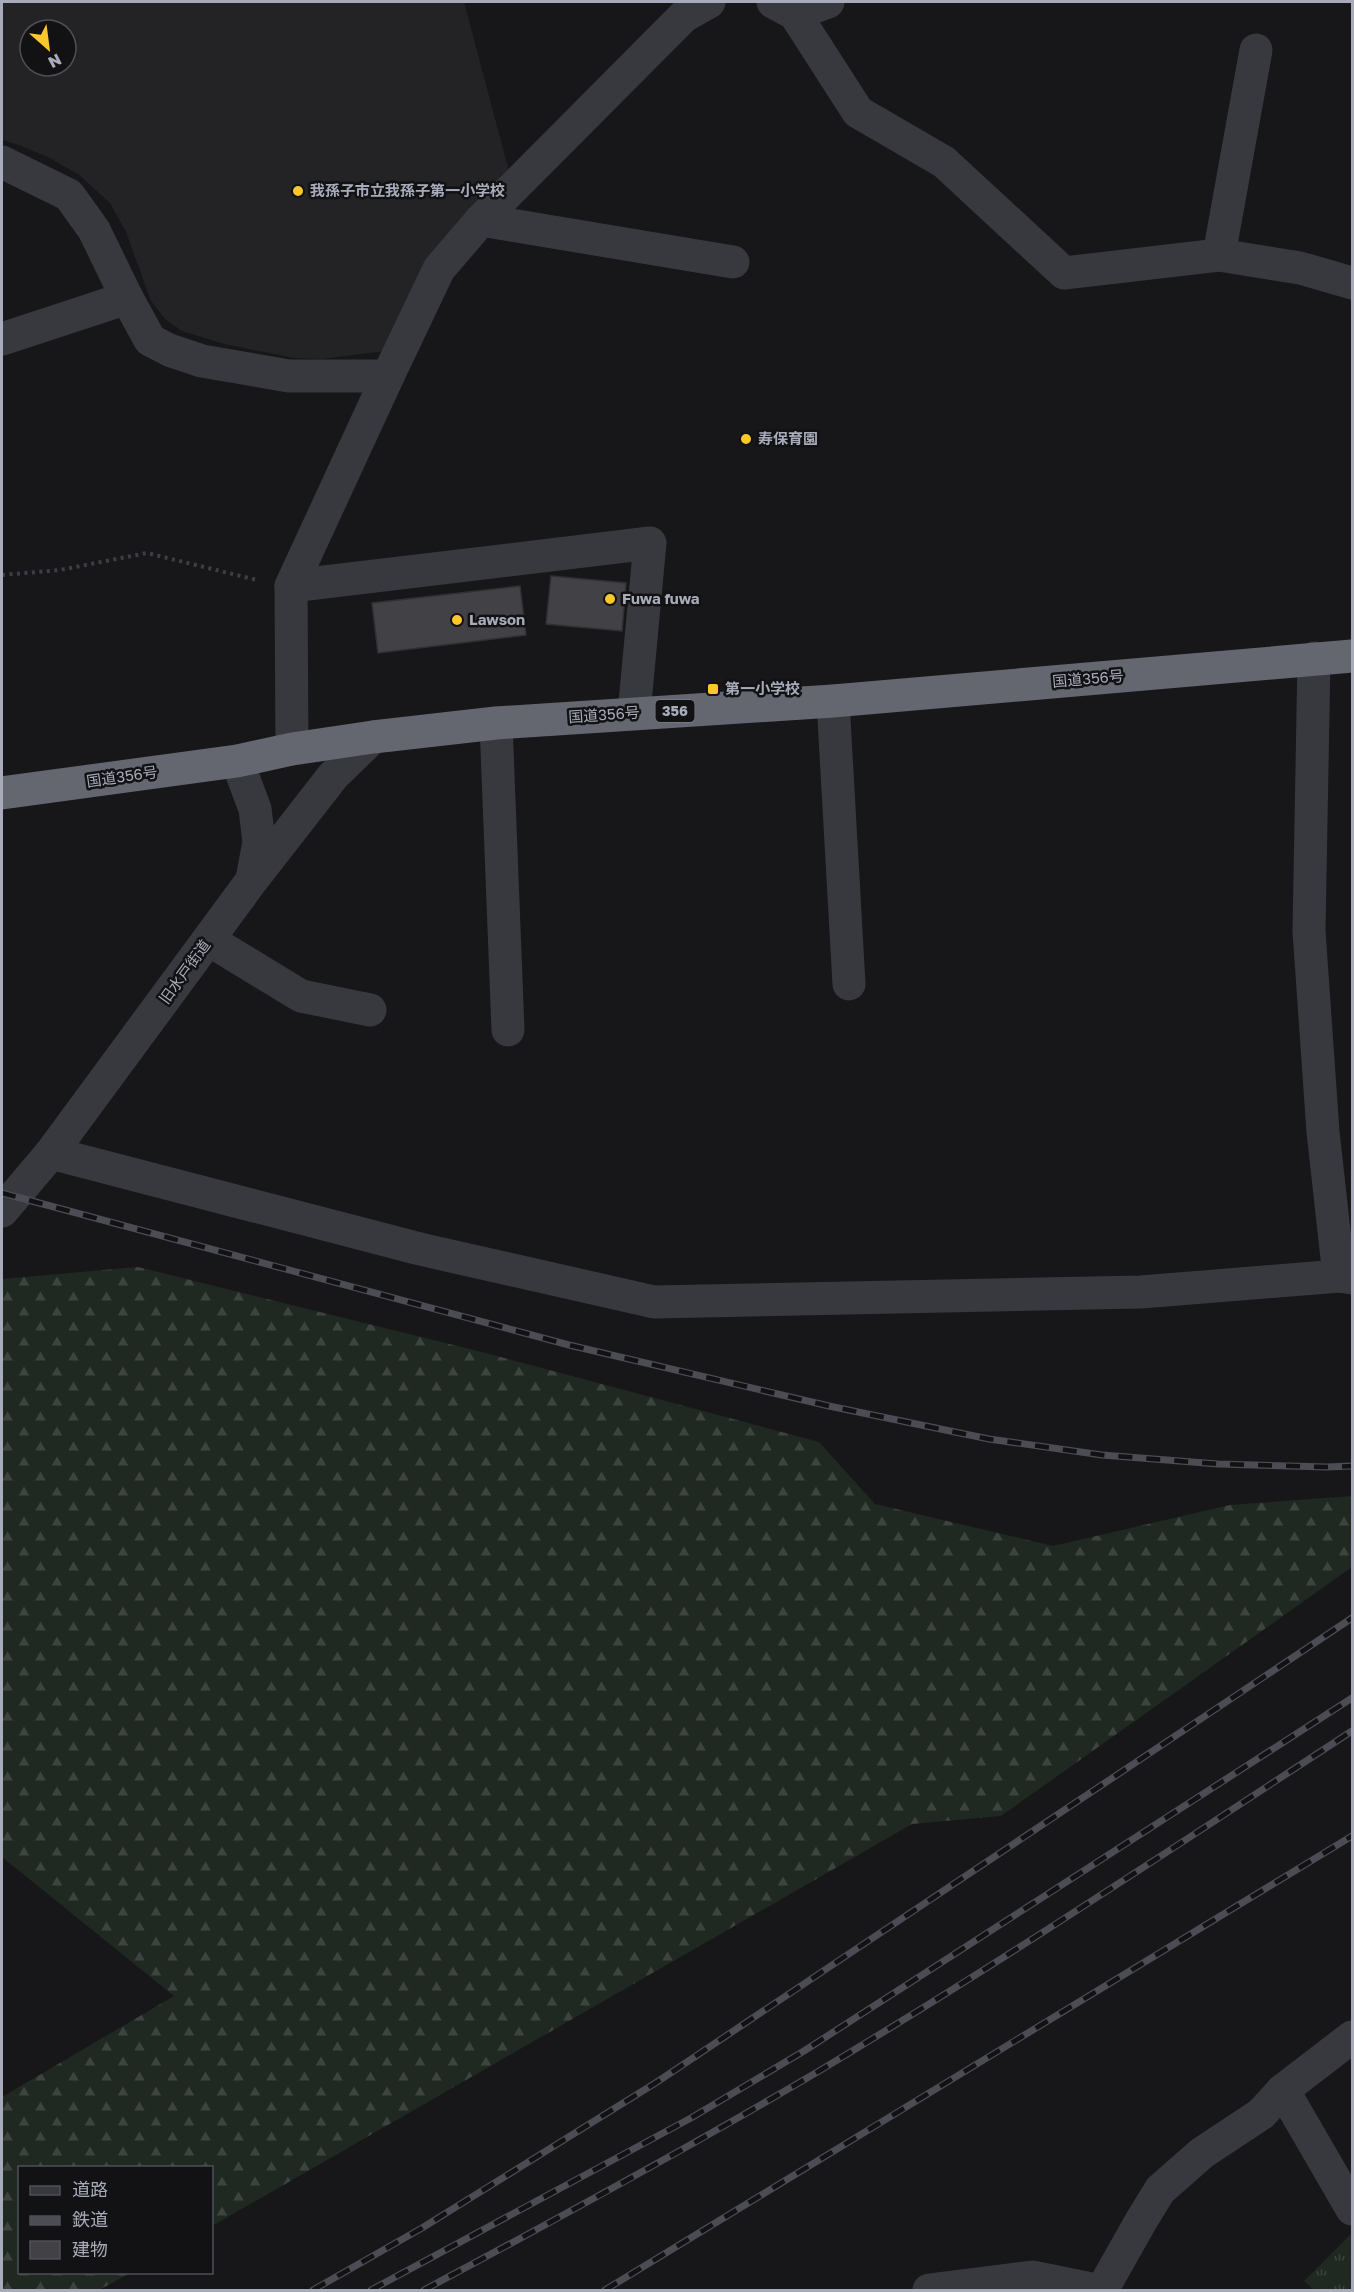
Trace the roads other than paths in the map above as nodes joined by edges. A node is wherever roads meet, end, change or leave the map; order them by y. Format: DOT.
graph roads {
  1 [pos="709,2"];
  2 [pos="828,2"];
  3 [pos="784,8"];
  4 [pos="1256,50"];
  5 [pos="2,162"];
  6 [pos="481,220"];
  7 [pos="1219,255"];
  8 [pos="733,262"];
  9 [pos="1353,283"];
  10 [pos="127,298"];
  11 [pos="2,339"];
  12 [pos="387,376"];
  13 [pos="291,586"];
  14 [pos="1353,656"];
  15 [pos="1314,658"];
  16 [pos="832,701"];
  17 [pos="634,713"];
  18 [pos="496,723"];
  19 [pos="373,737"];
  20 [pos="292,749"];
  21 [pos="237,761"];
  22 [pos="2,793"];
  23 [pos="252,880"];
  24 [pos="208,940"];
  25 [pos="849,984"];
  26 [pos="370,1010"];
  27 [pos="508,1030"];
  28 [pos="51,1153"];
  29 [pos="2,1211"];
  30 [pos="1346,1277"];
  31 [pos="1353,2037"];
  32 [pos="1283,2090"];
  33 [pos="1353,2209"];
  34 [pos="929,2290"];
  35 [pos="1096,2290"];
  36 [pos="1102,2290"];
  1 -- 6 [label="street"];
  2 -- 3 [label="street"];
  3 -- 7 [label="street"];
  4 -- 7 [label="street"];
  5 -- 10 [label="street"];
  6 -- 8 [label="street"];
  6 -- 12 [label="street"];
  7 -- 9 [label="street"];
  10 -- 11 [label="street"];
  10 -- 12 [label="street"];
  12 -- 13 [label="street"];
  13 -- 17 [label="street"];
  13 -- 20 [label="street"];
  14 -- 15 [label="highway, 国道356号 / 356"];
  15 -- 16 [label="highway, 国道356号 / 356"];
  15 -- 30 [label="street"];
  16 -- 17 [label="highway, 国道356号 / 356"];
  16 -- 25 [label="street"];
  17 -- 18 [label="highway, 国道356号 / 356"];
  18 -- 19 [label="highway, 国道356号 / 356"];
  18 -- 27 [label="street"];
  19 -- 20 [label="highway, 国道356号 / 356"];
  19 -- 23 [label="street, 旧水戸街道"];
  20 -- 21 [label="highway, 国道356号 / 356"];
  21 -- 22 [label="highway, 国道356号 / 356"];
  21 -- 23 [label="street"];
  23 -- 24 [label="street, 旧水戸街道"];
  24 -- 26 [label="street"];
  24 -- 28 [label="street, 旧水戸街道"];
  28 -- 29 [label="street, 旧水戸街道"];
  28 -- 30 [label="street"];
  31 -- 32 [label="street"];
  32 -- 33 [label="street"];
  32 -- 36 [label="street"];
  34 -- 35 [label="street"];
}
